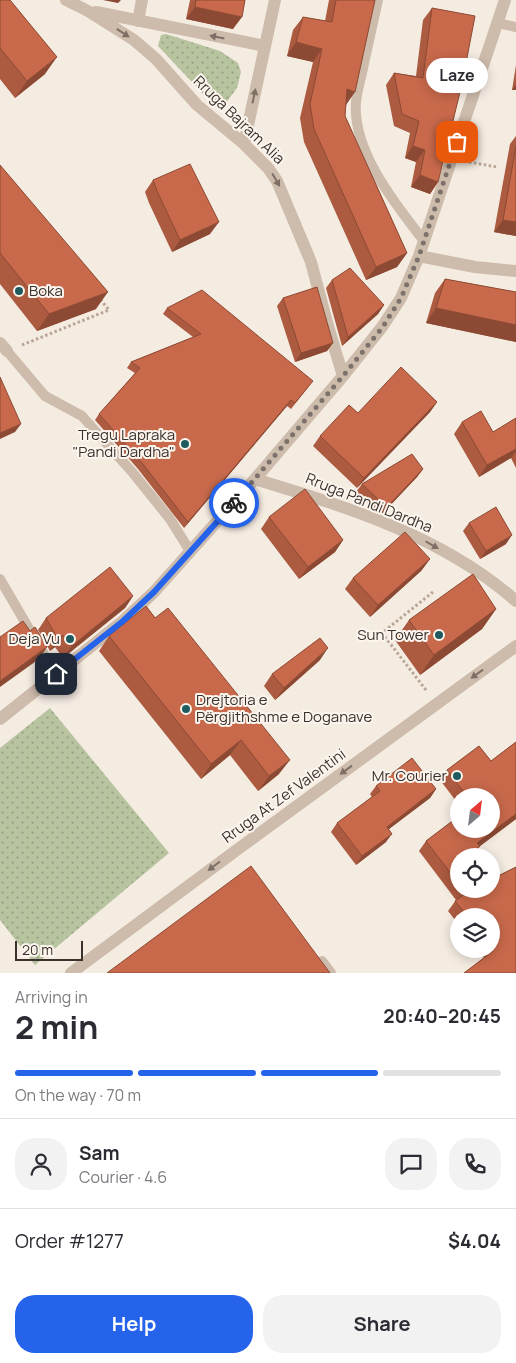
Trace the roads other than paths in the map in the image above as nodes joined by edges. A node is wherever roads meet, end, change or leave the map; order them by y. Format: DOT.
graph roads {
  1 [pos="66,0"];
  2 [pos="142,0"];
  3 [pos="275,0"];
  4 [pos="378,0"];
  5 [pos="505,0"];
  6 [pos="88,10"];
  7 [pos="138,21"];
  8 [pos="497,23"];
  9 [pos="516,27"];
  10 [pos="265,46"];
  11 [pos="244,144"];
  12 [pos="424,241"];
  13 [pos="419,256"];
  14 [pos="516,271"];
  15 [pos="4,347"];
  16 [pos="343,376"];
  17 [pos="255,479"];
  18 [pos="190,551"];
  19 [pos="0,579"];
  20 [pos="516,601"];
  21 [pos="516,646"];
  22 [pos="56,674"];
  23 [pos="0,718"];
  24 [pos="322,961"];
  25 [pos="71,973"];
  26 [pos="331,973"];
  1 -- 6 [label="street, Rruga Bajram Alia"];
  2 -- 7 [label="street"];
  3 -- 10 [label="street"];
  4 -- 12 [label="lane"];
  5 -- 8 [label="street"];
  6 -- 7 [label="street, Rruga Bajram Alia"];
  6 -- 11 [label="street, Rruga Bajram Alia, one-way"];
  10 -- 7 [label="street, Rruga Bajram Alia, one-way"];
  8 -- 9 [label="lane"];
  8 -- 12 [label="street"];
  11 -- 10 [label="street, one-way"];
  11 -- 16 [label="street, Rruga Bajram Alia, one-way"];
  12 -- 13 [label="street"];
  13 -- 14 [label="street"];
  13 -- 16 [label="street"];
  15 -- 18 [label="lane"];
  16 -- 17 [label="street"];
  17 -- 18 [label="street"];
  17 -- 20 [label="street, Rruga Pandi Dardha, one-way"];
  18 -- 22 [label="street"];
  19 -- 22 [label="lane"];
  21 -- 25 [label="street, Rruga At Zef Valentini, one-way"];
  22 -- 23 [label="street"];
  24 -- 26 [label="lane"];
}
